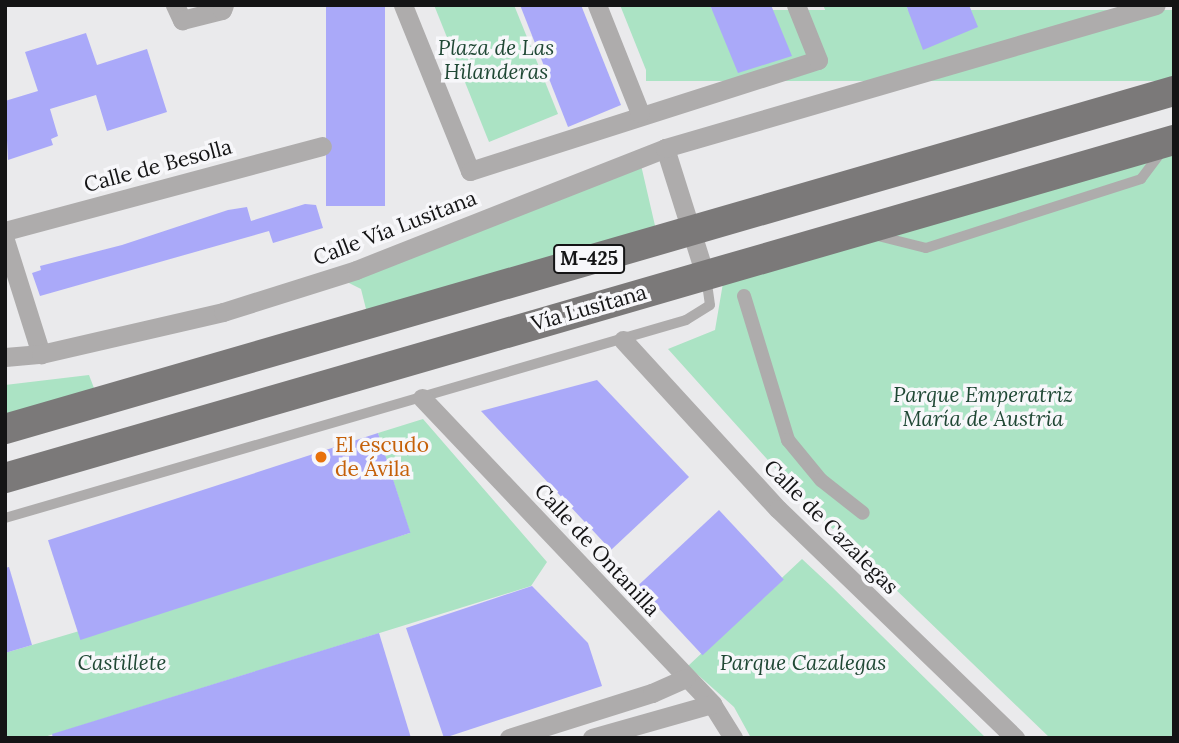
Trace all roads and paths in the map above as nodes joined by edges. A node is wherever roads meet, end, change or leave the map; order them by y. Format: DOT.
graph roads {
  1 [pos="175,5"];
  2 [pos="223,5"];
  3 [pos="403,5"];
  4 [pos="597,5"];
  5 [pos="796,5"];
  6 [pos="1156,5"];
  7 [pos="1174,91"];
  8 [pos="640,113"];
  9 [pos="1172,141"];
  10 [pos="322,145"];
  11 [pos="665,148"];
  12 [pos="690,229"];
  13 [pos="5,231"];
  14 [pos="5,240"];
  15 [pos="705,275"];
  16 [pos="744,296"];
  17 [pos="623,340"];
  18 [pos="41,354"];
  19 [pos="5,357"];
  20 [pos="422,398"];
  21 [pos="5,429"];
  22 [pos="5,478"];
  23 [pos="863,513"];
  24 [pos="5,518"];
  25 [pos="686,677"];
  26 [pos="712,704"];
  27 [pos="509,738"];
  28 [pos="592,738"];
  29 [pos="733,738"];
  30 [pos="1015,738"];
  1 -- 2 [label="street"];
  3 -- 8 [label="street"];
  4 -- 8 [label="street"];
  5 -- 8 [label="street"];
  6 -- 11 [label="street"];
  7 -- 12 [label="main road, M-425"];
  9 -- 15 [label="main road, Vía Lusitana / M-425"];
  10 -- 13 [label="street, Calle de Besolla"];
  11 -- 12 [label="street"];
  11 -- 18 [label="street, Calle Vía Lusitana"];
  12 -- 15 [label="street"];
  12 -- 21 [label="main road, M-425"];
  14 -- 18 [label="street"];
  15 -- 17 [label="lane"];
  15 -- 22 [label="main road, Vía Lusitana / M-425"];
  16 -- 23 [label="street"];
  17 -- 20 [label="lane"];
  17 -- 30 [label="street, Calle de Cazalegas"];
  18 -- 19 [label="street, Calle Vía Lusitana"];
  20 -- 24 [label="lane"];
  20 -- 25 [label="street, Calle de Ontanilla"];
  25 -- 26 [label="street, Calle de Ontanilla"];
  25 -- 27 [label="street"];
  26 -- 28 [label="street"];
  26 -- 29 [label="street, Calle de Ontanilla"];
}
